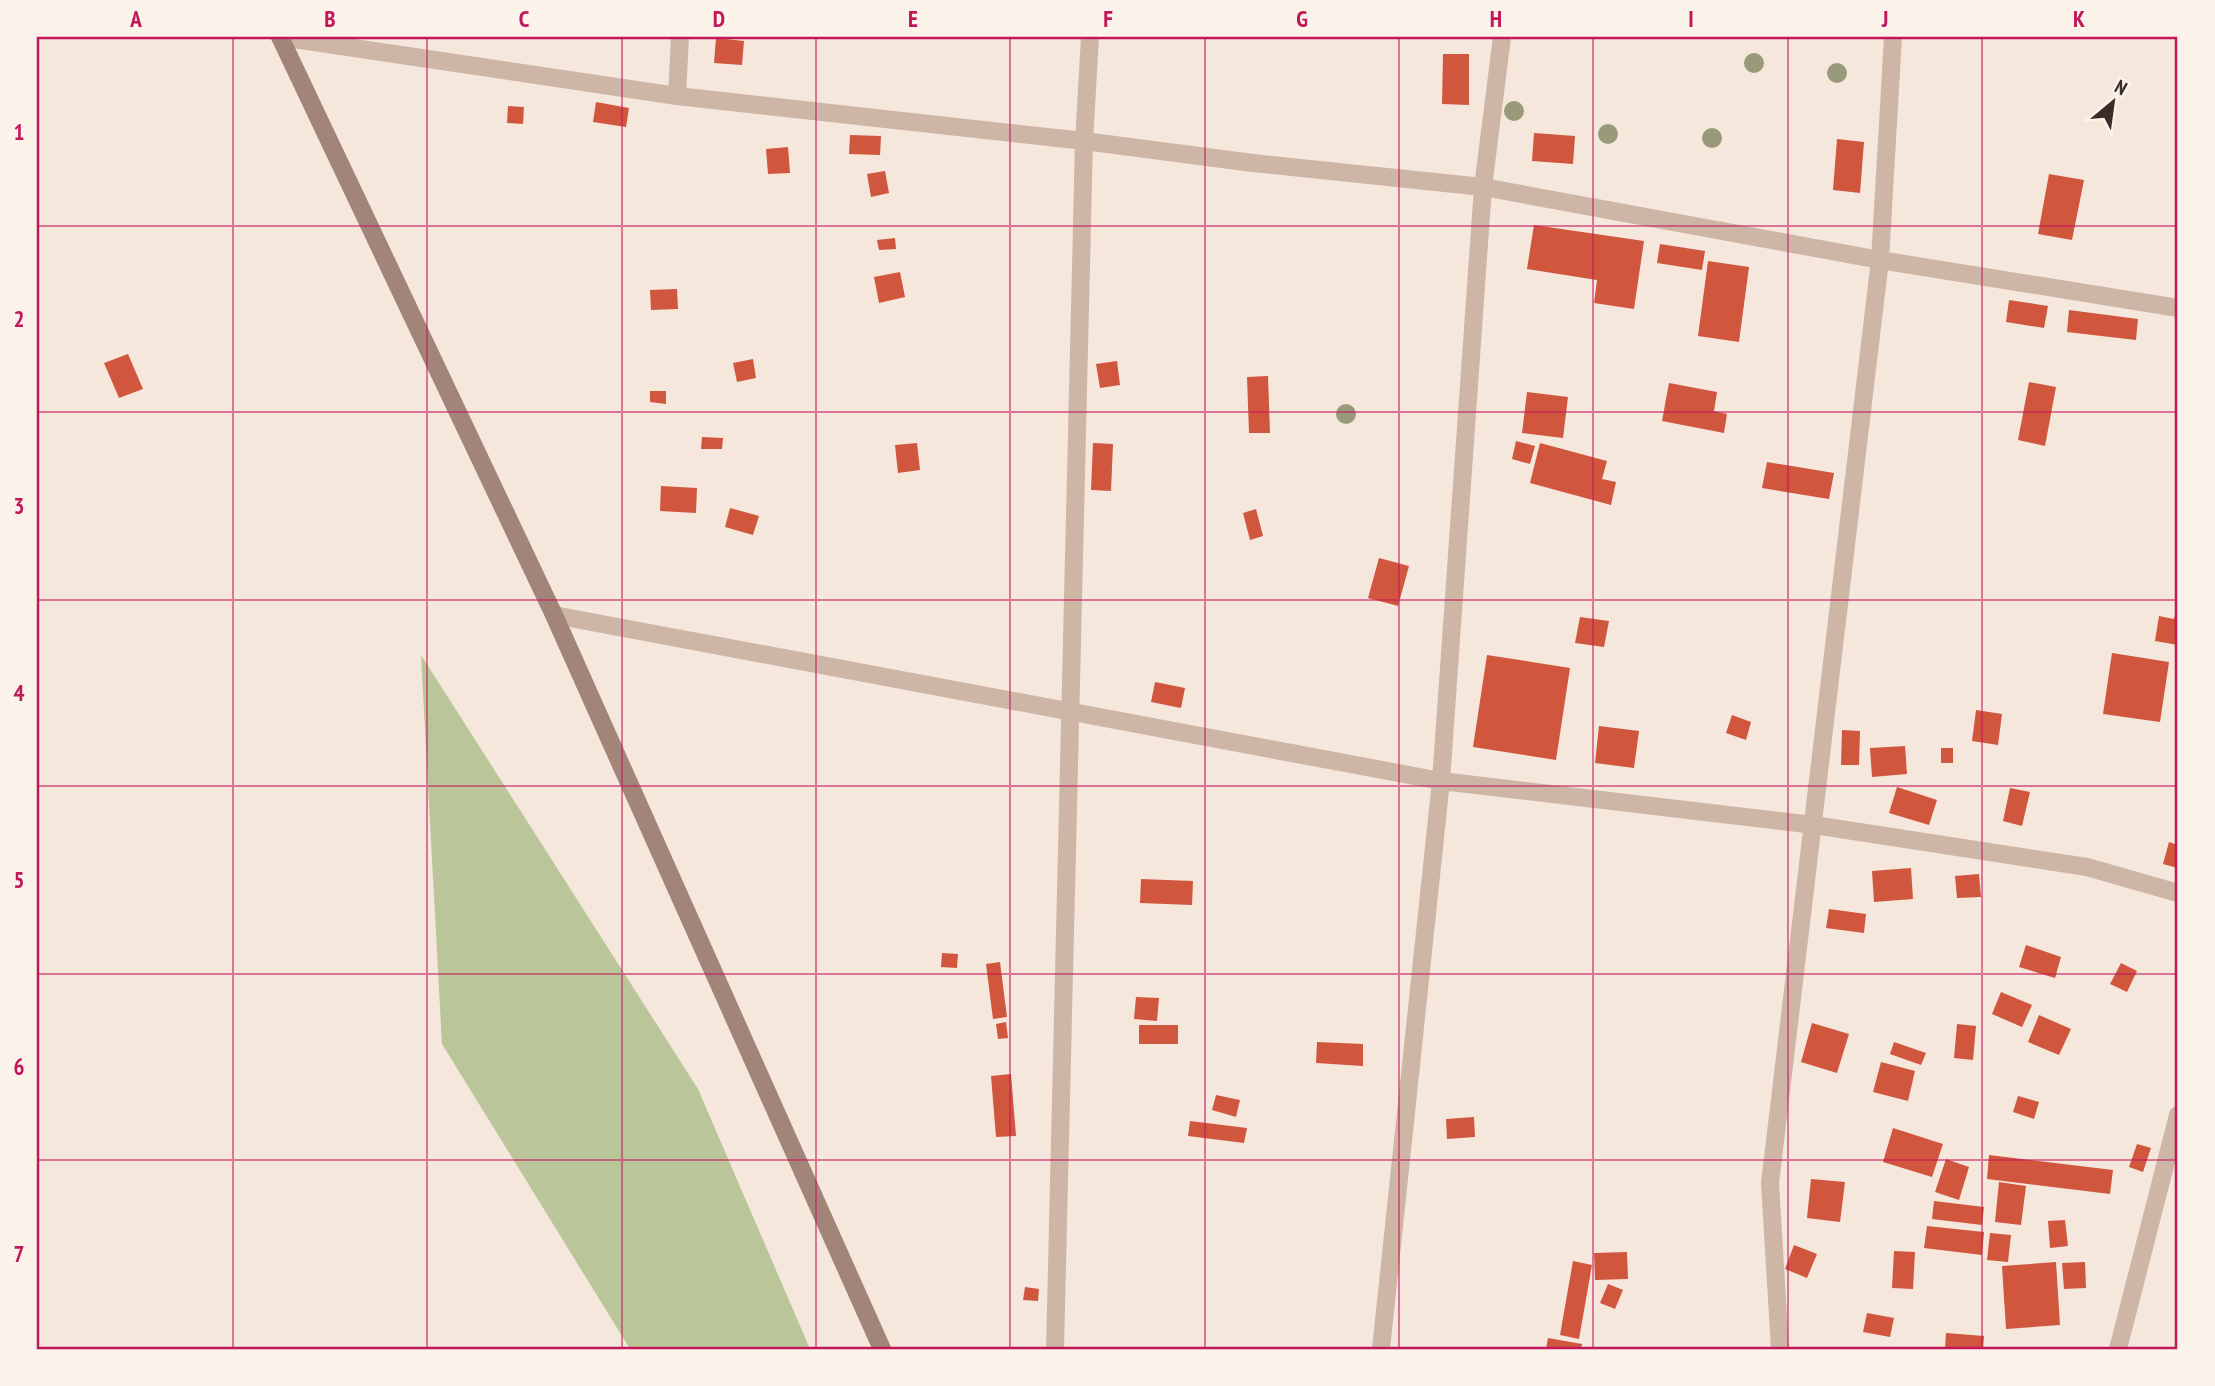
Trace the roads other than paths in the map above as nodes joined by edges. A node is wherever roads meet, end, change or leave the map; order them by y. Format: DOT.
graph roads {
  1 [pos="280,37"];
  2 [pos="680,37"];
  3 [pos="1090,37"];
  4 [pos="1502,37"];
  5 [pos="1893,37"];
  6 [pos="677,96"];
  7 [pos="1084,141"];
  8 [pos="1483,187"];
  9 [pos="1880,260"];
  10 [pos="2178,308"];
  11 [pos="554,615"];
  12 [pos="1070,712"];
  13 [pos="1441,781"];
  14 [pos="1814,825"];
  15 [pos="2178,893"];
  16 [pos="2178,1115"];
  17 [pos="882,1349"];
  18 [pos="1055,1349"];
  19 [pos="1381,1349"];
  20 [pos="1780,1349"];
  21 [pos="2118,1349"];
  1 -- 6 [label="street"];
  1 -- 11 [label="main road"];
  2 -- 6 [label="street"];
  3 -- 7 [label="street"];
  4 -- 8 [label="street"];
  5 -- 9 [label="street"];
  6 -- 7 [label="street"];
  7 -- 8 [label="street"];
  7 -- 12 [label="street"];
  8 -- 9 [label="street"];
  8 -- 13 [label="street"];
  9 -- 10 [label="street"];
  9 -- 14 [label="street"];
  11 -- 12 [label="street"];
  11 -- 17 [label="main road"];
  12 -- 13 [label="street"];
  12 -- 18 [label="street"];
  13 -- 14 [label="street"];
  13 -- 19 [label="street"];
  14 -- 15 [label="street"];
  14 -- 20 [label="street"];
  16 -- 21 [label="street"];
}
